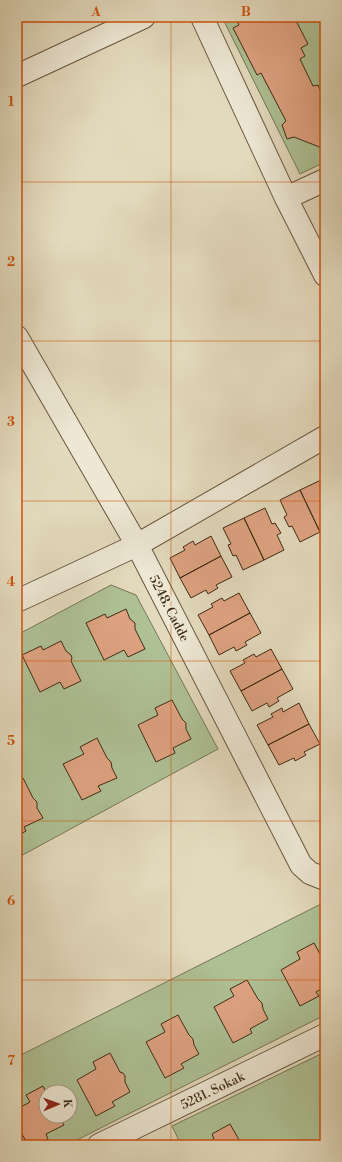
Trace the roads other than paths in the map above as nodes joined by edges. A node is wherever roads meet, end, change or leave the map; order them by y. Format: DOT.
graph roads {
  1 [pos="144,17"];
  2 [pos="202,17"];
  3 [pos="17,76"];
  4 [pos="325,180"];
  5 [pos="286,198"];
  6 [pos="325,275"];
  7 [pos="17,337"];
  8 [pos="325,437"];
  9 [pos="137,545"];
  10 [pos="17,601"];
  11 [pos="322,879"];
  12 [pos="325,1035"];
  13 [pos="99,1145"];
  1 -- 3 [label="street"];
  2 -- 5 [label="street"];
  4 -- 5 [label="street"];
  5 -- 6 [label="street"];
  7 -- 9 [label="street, 5248. Cadde"];
  8 -- 9 [label="street"];
  9 -- 10 [label="street"];
  9 -- 11 [label="street, 5248. Cadde"];
  12 -- 13 [label="street, 5281. Sokak"];
}
